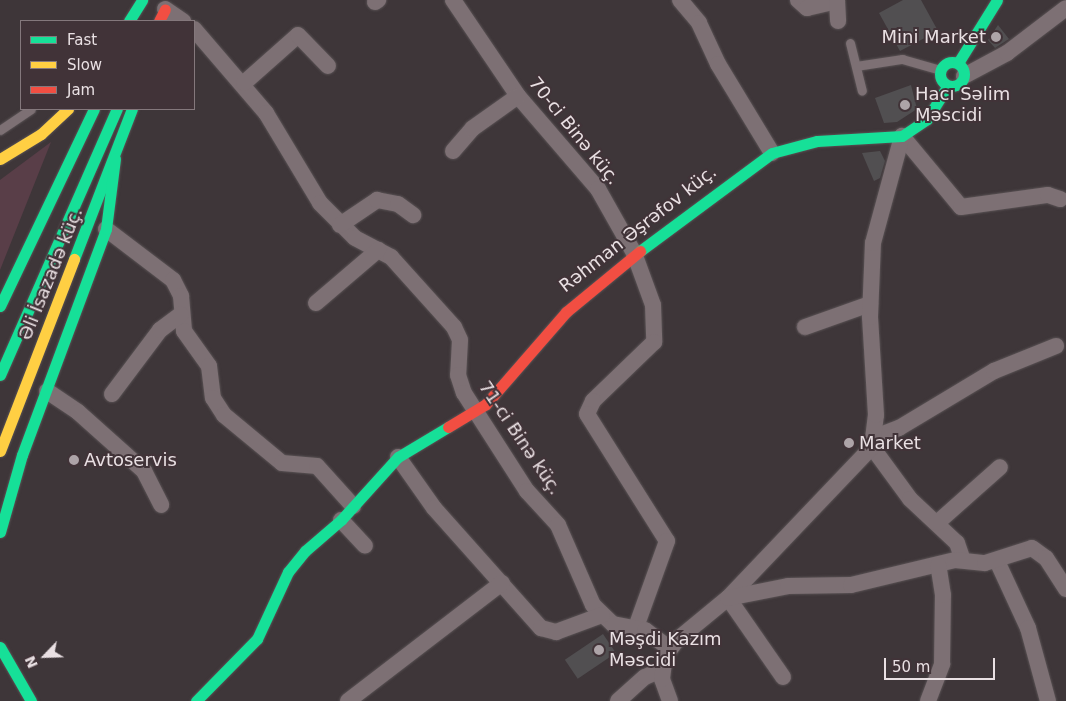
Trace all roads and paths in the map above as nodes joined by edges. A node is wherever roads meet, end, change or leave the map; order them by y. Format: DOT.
graph roads {
  1 [pos="142,0"];
  2 [pos="453,0"];
  3 [pos="680,0"];
  4 [pos="798,0"];
  5 [pos="997,0"];
  6 [pos="837,1"];
  7 [pos="1066,8"];
  8 [pos="163,13"];
  9 [pos="122,20"];
  10 [pos="130,20"];
  11 [pos="133,20"];
  12 [pos="180,20"];
  13 [pos="838,21"];
  14 [pos="195,30"];
  15 [pos="850,43"];
  16 [pos="328,66"];
  17 [pos="856,66"];
  18 [pos="940,70"];
  19 [pos="961,70"];
  20 [pos="244,83"];
  21 [pos="948,86"];
  22 [pos="862,91"];
  23 [pos="518,96"];
  24 [pos="30,110"];
  25 [pos="67,110"];
  26 [pos="94,110"];
  27 [pos="117,110"];
  28 [pos="132,110"];
  29 [pos="0,130"];
  30 [pos="902,136"];
  31 [pos="452,151"];
  32 [pos="772,153"];
  33 [pos="0,159"];
  34 [pos="115,159"];
  35 [pos="1060,198"];
  36 [pos="414,215"];
  37 [pos="340,225"];
  38 [pos="106,229"];
  39 [pos="378,250"];
  40 [pos="634,253"];
  41 [pos="316,303"];
  42 [pos="870,304"];
  43 [pos="0,306"];
  44 [pos="181,314"];
  45 [pos="805,327"];
  46 [pos="1056,346"];
  47 [pos="0,375"];
  48 [pos="47,391"];
  49 [pos="112,394"];
  50 [pos="476,411"];
  51 [pos="873,442"];
  52 [pos="0,451"];
  53 [pos="398,457"];
  54 [pos="1000,467"];
  55 [pos="161,505"];
  56 [pos="353,506"];
  57 [pos="342,520"];
  58 [pos="938,523"];
  59 [pos="0,532"];
  60 [pos="365,546"];
  61 [pos="963,560"];
  62 [pos="997,561"];
  63 [pos="938,565"];
  64 [pos="502,583"];
  65 [pos="1066,589"];
  66 [pos="728,598"];
  67 [pos="602,615"];
  68 [pos="636,627"];
  69 [pos="0,647"];
  70 [pos="669,648"];
  71 [pos="661,670"];
  72 [pos="783,677"];
  73 [pos="32,701"];
  74 [pos="196,701"];
  75 [pos="348,701"];
  76 [pos="618,701"];
  77 [pos="670,701"];
  78 [pos="928,701"];
  79 [pos="1048,701"];
  1 -- 9 [label="lane"];
  1 -- 10 [label="main road"];
  1 -- 11 [label="main road"];
  2 -- 23 [label="street, 70-ci Binə küç."];
  3 -- 32 [label="street"];
  4 -- 6 [label="street"];
  5 -- 19 [label="main road"];
  6 -- 13 [label="street"];
  7 -- 19 [label="street"];
  8 -- 12 [label="street"];
  14 -- 20 [label="street, 71-ci Binə küç."];
  15 -- 17 [label="lane"];
  16 -- 20 [label="street"];
  17 -- 18 [label="lane"];
  17 -- 22 [label="lane"];
  18 -- 19 [label="main road"];
  18 -- 21 [label="main road"];
  19 -- 21 [label="main road"];
  20 -- 37 [label="street, 71-ci Binə küç."];
  21 -- 30 [label="main road"];
  23 -- 31 [label="street"];
  23 -- 40 [label="street, 70-ci Binə küç."];
  24 -- 29 [label="lane"];
  25 -- 33 [label="main road"];
  26 -- 43 [label="main road"];
  27 -- 47 [label="main road"];
  28 -- 34 [label="main road, Əli İsazadə küç."];
  30 -- 32 [label="main road, Rəhman Əşrəfov küç."];
  30 -- 35 [label="street"];
  30 -- 42 [label="street"];
  32 -- 40 [label="main road, Rəhman Əşrəfov küç."];
  34 -- 38 [label="main road"];
  34 -- 52 [label="main road, Əli İsazadə küç."];
  36 -- 37 [label="street"];
  37 -- 39 [label="street, 71-ci Binə küç."];
  38 -- 44 [label="street"];
  38 -- 48 [label="main road"];
  39 -- 41 [label="street"];
  39 -- 50 [label="street, 71-ci Binə küç."];
  40 -- 50 [label="main road, Rəhman Əşrəfov küç."];
  40 -- 68 [label="street, 70-ci Binə küç."];
  42 -- 45 [label="street"];
  42 -- 51 [label="street"];
  44 -- 49 [label="street"];
  44 -- 56 [label="street"];
  46 -- 51 [label="street"];
  48 -- 55 [label="street"];
  48 -- 59 [label="main road"];
  50 -- 53 [label="main road, Rəhman Əşrəfov küç."];
  50 -- 67 [label="street, 71-ci Binə küç."];
  51 -- 58 [label="street"];
  51 -- 66 [label="street"];
  53 -- 56 [label="main road, Rəhman Əşrəfov küç."];
  53 -- 64 [label="street"];
  54 -- 58 [label="street"];
  56 -- 57 [label="main road, Rəhman Əşrəfov küç."];
  57 -- 60 [label="street"];
  57 -- 74 [label="main road, Rəhman Əşrəfov küç."];
  58 -- 61 [label="street"];
  61 -- 62 [label="street"];
  61 -- 63 [label="street"];
  62 -- 65 [label="street"];
  62 -- 79 [label="street"];
  63 -- 66 [label="street"];
  63 -- 78 [label="street"];
  64 -- 67 [label="street"];
  64 -- 75 [label="street"];
  66 -- 70 [label="street"];
  66 -- 72 [label="street"];
  67 -- 68 [label="street"];
  68 -- 70 [label="street"];
  69 -- 73 [label="main road"];
  70 -- 71 [label="street"];
  71 -- 76 [label="street"];
  71 -- 77 [label="street"];
}
